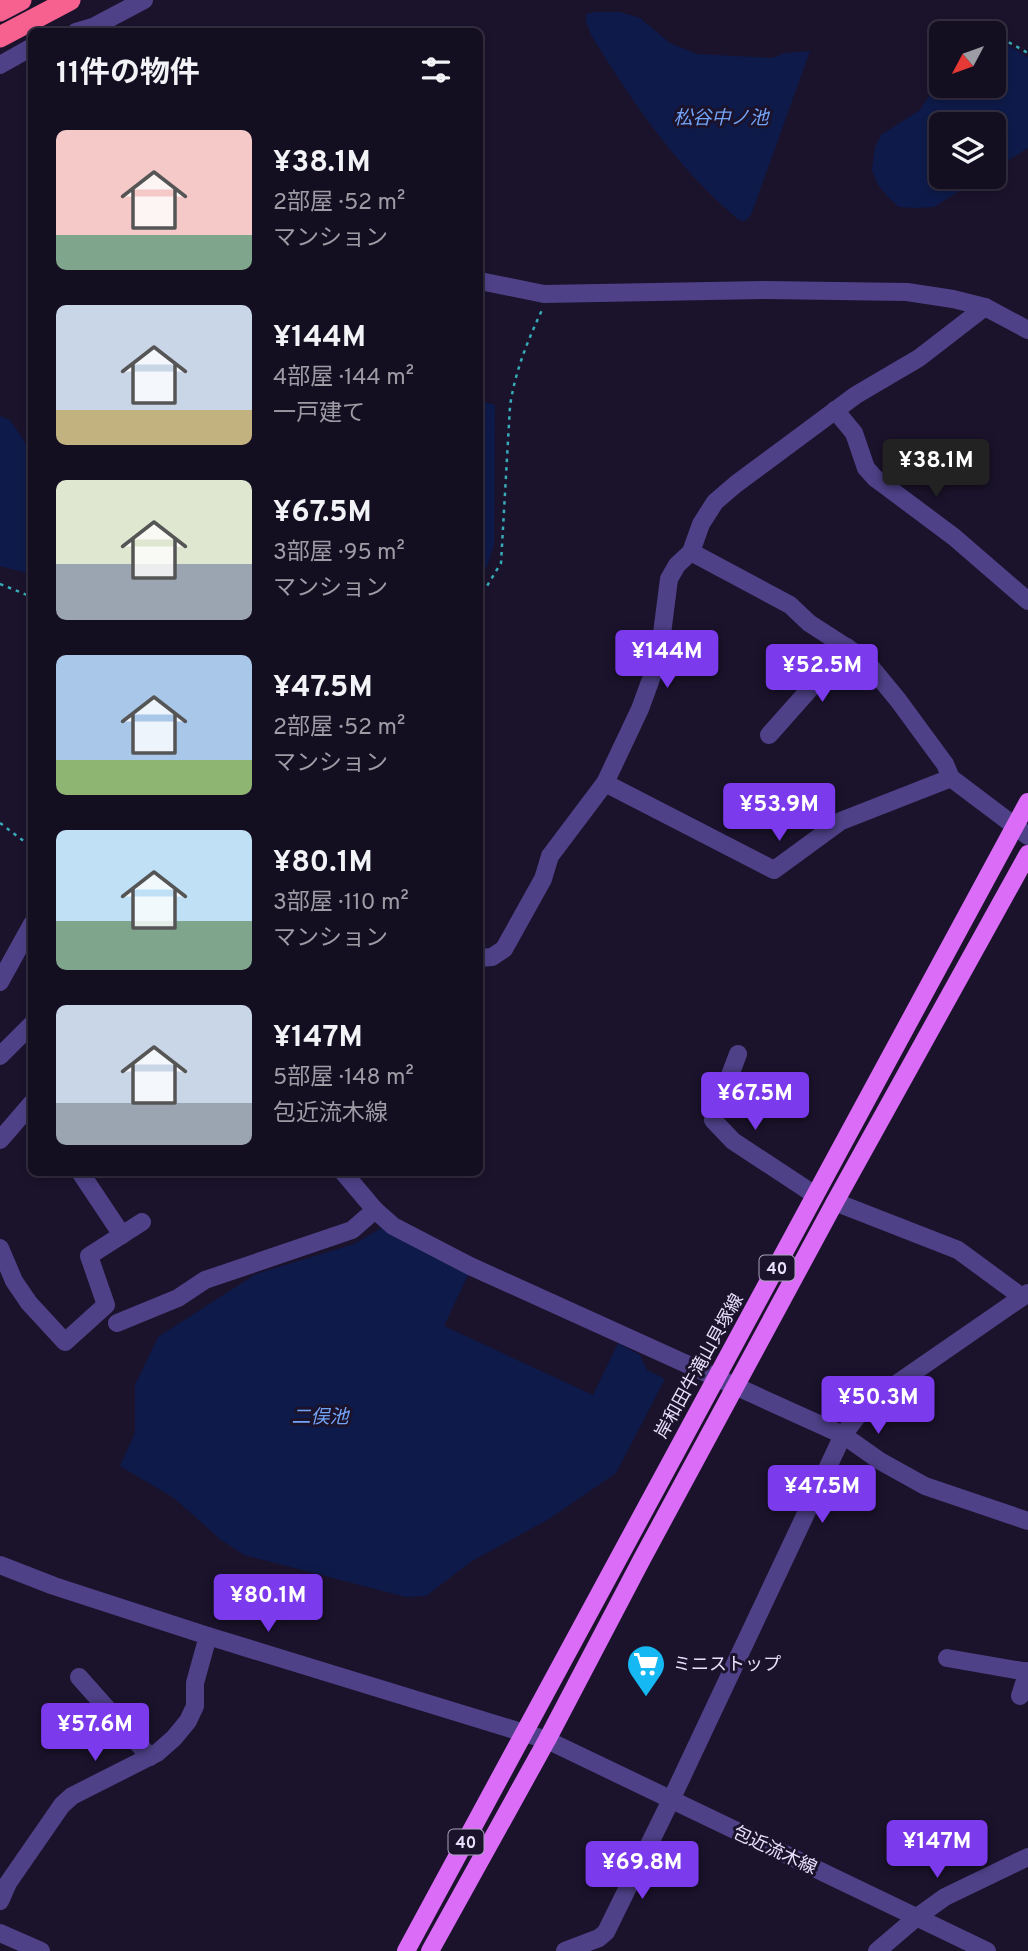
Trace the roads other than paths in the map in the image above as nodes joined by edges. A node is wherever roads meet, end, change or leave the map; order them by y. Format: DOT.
graph roads {
  1 [pos="21,0"];
  2 [pos="70,0"];
  3 [pos="144,0"];
  4 [pos="0,10"];
  5 [pos="90,28"];
  6 [pos="0,37"];
  7 [pos="28,49"];
  8 [pos="0,65"];
  9 [pos="483,282"];
  10 [pos="985,307"];
  11 [pos="1028,330"];
  12 [pos="835,411"];
  13 [pos="691,552"];
  14 [pos="1028,601"];
  15 [pos="847,647"];
  16 [pos="769,735"];
  17 [pos="951,778"];
  18 [pos="605,782"];
  19 [pos="1028,802"];
  20 [pos="1022,831"];
  21 [pos="1028,854"];
  22 [pos="28,931"];
  23 [pos="483,958"];
  24 [pos="0,982"];
  25 [pos="28,1028"];
  26 [pos="737,1054"];
  27 [pos="0,1056"];
  28 [pos="28,1108"];
  29 [pos="0,1140"];
  30 [pos="83,1176"];
  31 [pos="346,1176"];
  32 [pos="816,1195"];
  33 [pos="835,1202"];
  34 [pos="375,1210"];
  35 [pos="142,1222"];
  36 [pos="122,1235"];
  37 [pos="0,1248"];
  38 [pos="1025,1295"];
  39 [pos="117,1323"];
  40 [pos="717,1378"];
  41 [pos="736,1387"];
  42 [pos="843,1435"];
  43 [pos="1028,1521"];
  44 [pos="0,1565"];
  45 [pos="208,1636"];
  46 [pos="947,1658"];
  47 [pos="1028,1672"];
  48 [pos="79,1677"];
  49 [pos="1020,1696"];
  50 [pos="525,1733"];
  51 [pos="547,1740"];
  52 [pos="150,1757"];
  53 [pos="671,1800"];
  54 [pos="1028,1857"];
  55 [pos="0,1901"];
  56 [pos="917,1917"];
  57 [pos="0,1933"];
  58 [pos="41,1951"];
  59 [pos="406,1951"];
  60 [pos="430,1951"];
  61 [pos="565,1951"];
  62 [pos="877,1951"];
  63 [pos="987,1951"];
  1 -- 4 [label="highway"];
  2 -- 6 [label="highway"];
  3 -- 5 [label="street"];
  7 -- 8 [label="street"];
  9 -- 10 [label="street"];
  10 -- 11 [label="street"];
  10 -- 12 [label="street"];
  12 -- 13 [label="street"];
  12 -- 14 [label="street"];
  13 -- 15 [label="street"];
  13 -- 18 [label="street"];
  15 -- 16 [label="street"];
  15 -- 17 [label="street"];
  17 -- 18 [label="street"];
  17 -- 20 [label="street"];
  18 -- 23 [label="street"];
  19 -- 20 [label="main road, 岸和田牛滝山貝塚線 / 40"];
  20 -- 32 [label="main road, 岸和田牛滝山貝塚線 / 40"];
  21 -- 33 [label="main road, 40"];
  22 -- 24 [label="street"];
  25 -- 27 [label="street"];
  26 -- 32 [label="street"];
  28 -- 29 [label="street"];
  30 -- 36 [label="street"];
  31 -- 34 [label="street"];
  32 -- 40 [label="main road, 岸和田牛滝山貝塚線 / 40"];
  33 -- 38 [label="street"];
  33 -- 41 [label="main road, 40"];
  34 -- 39 [label="street"];
  34 -- 40 [label="street"];
  35 -- 36 [label="street"];
  36 -- 37 [label="street"];
  38 -- 42 [label="street"];
  40 -- 41 [label="street"];
  40 -- 50 [label="main road, 岸和田牛滝山貝塚線 / 40"];
  41 -- 42 [label="street"];
  41 -- 51 [label="main road, 40"];
  42 -- 43 [label="street"];
  42 -- 53 [label="street"];
  44 -- 45 [label="street, 包近流木線"];
  45 -- 50 [label="street, 包近流木線"];
  45 -- 52 [label="street"];
  46 -- 47 [label="street"];
  47 -- 49 [label="street"];
  48 -- 52 [label="street"];
  50 -- 51 [label="street, 包近流木線"];
  50 -- 59 [label="main road, 岸和田牛滝山貝塚線 / 40"];
  51 -- 53 [label="street, 包近流木線"];
  51 -- 60 [label="main road, 40"];
  52 -- 55 [label="street"];
  53 -- 56 [label="street, 包近流木線"];
  53 -- 61 [label="street"];
  54 -- 56 [label="street"];
  56 -- 62 [label="street"];
  56 -- 63 [label="street, 包近流木線"];
  57 -- 58 [label="street"];
}
